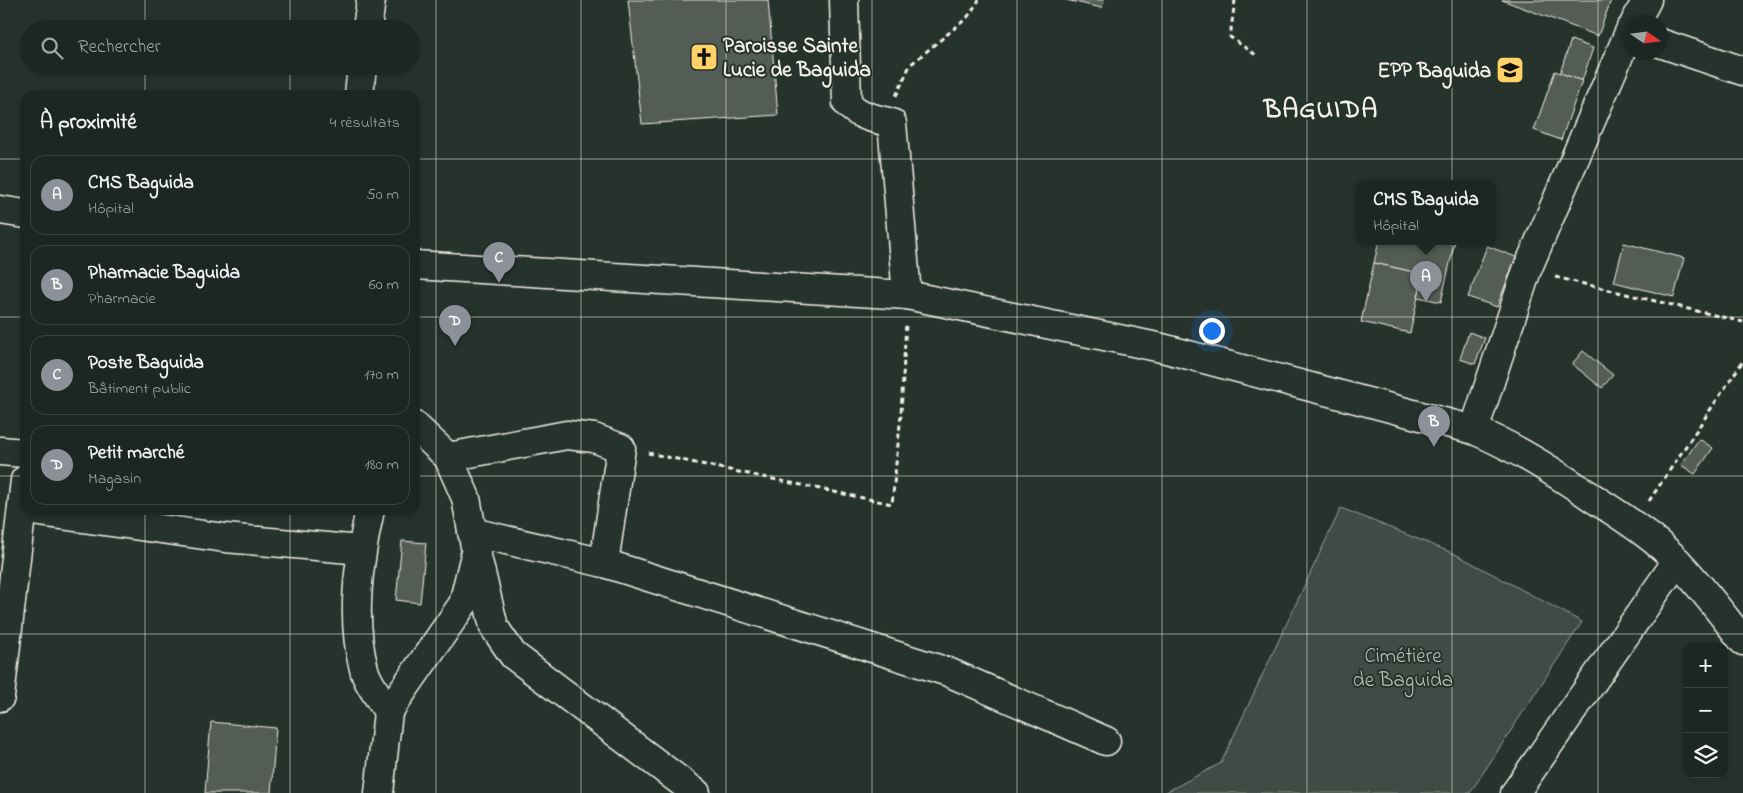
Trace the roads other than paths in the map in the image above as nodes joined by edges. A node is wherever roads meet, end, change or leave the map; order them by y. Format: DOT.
graph roads {
  1 [pos="371,0"];
  2 [pos="844,0"];
  3 [pos="1647,0"];
  4 [pos="1639,15"];
  5 [pos="369,20"];
  6 [pos="1668,46"];
  7 [pos="1623,49"];
  8 [pos="1743,71"];
  9 [pos="361,75"];
  10 [pos="360,90"];
  11 [pos="0,210"];
  12 [pos="20,213"];
  13 [pos="420,265"];
  14 [pos="907,294"];
  15 [pos="1474,430"];
  16 [pos="420,431"];
  17 [pos="0,451"];
  18 [pos="20,453"];
  19 [pos="448,457"];
  20 [pos="23,515"];
  21 [pos="60,515"];
  22 [pos="369,515"];
  23 [pos="474,542"];
  24 [pos="361,550"];
  25 [pos="1677,561"];
  26 [pos="604,563"];
  27 [pos="1743,641"];
  28 [pos="0,697"];
  29 [pos="388,712"];
  30 [pos="1106,741"];
  31 [pos="380,793"];
  32 [pos="696,793"];
  33 [pos="1515,793"];
  1 -- 5 [label="street"];
  2 -- 14 [label="street"];
  3 -- 4 [label="street"];
  6 -- 8 [label="street"];
  7 -- 15 [label="street"];
  9 -- 10 [label="street"];
  11 -- 12 [label="street"];
  13 -- 14 [label="street"];
  14 -- 15 [label="street"];
  15 -- 25 [label="street"];
  16 -- 19 [label="street"];
  17 -- 18 [label="street"];
  19 -- 23 [label="street"];
  19 -- 26 [label="street"];
  20 -- 28 [label="street"];
  21 -- 24 [label="street"];
  22 -- 24 [label="street"];
  23 -- 26 [label="street"];
  23 -- 29 [label="street"];
  23 -- 32 [label="street"];
  24 -- 29 [label="street"];
  25 -- 27 [label="street"];
  25 -- 33 [label="street"];
  26 -- 30 [label="street"];
  29 -- 31 [label="street"];
}
